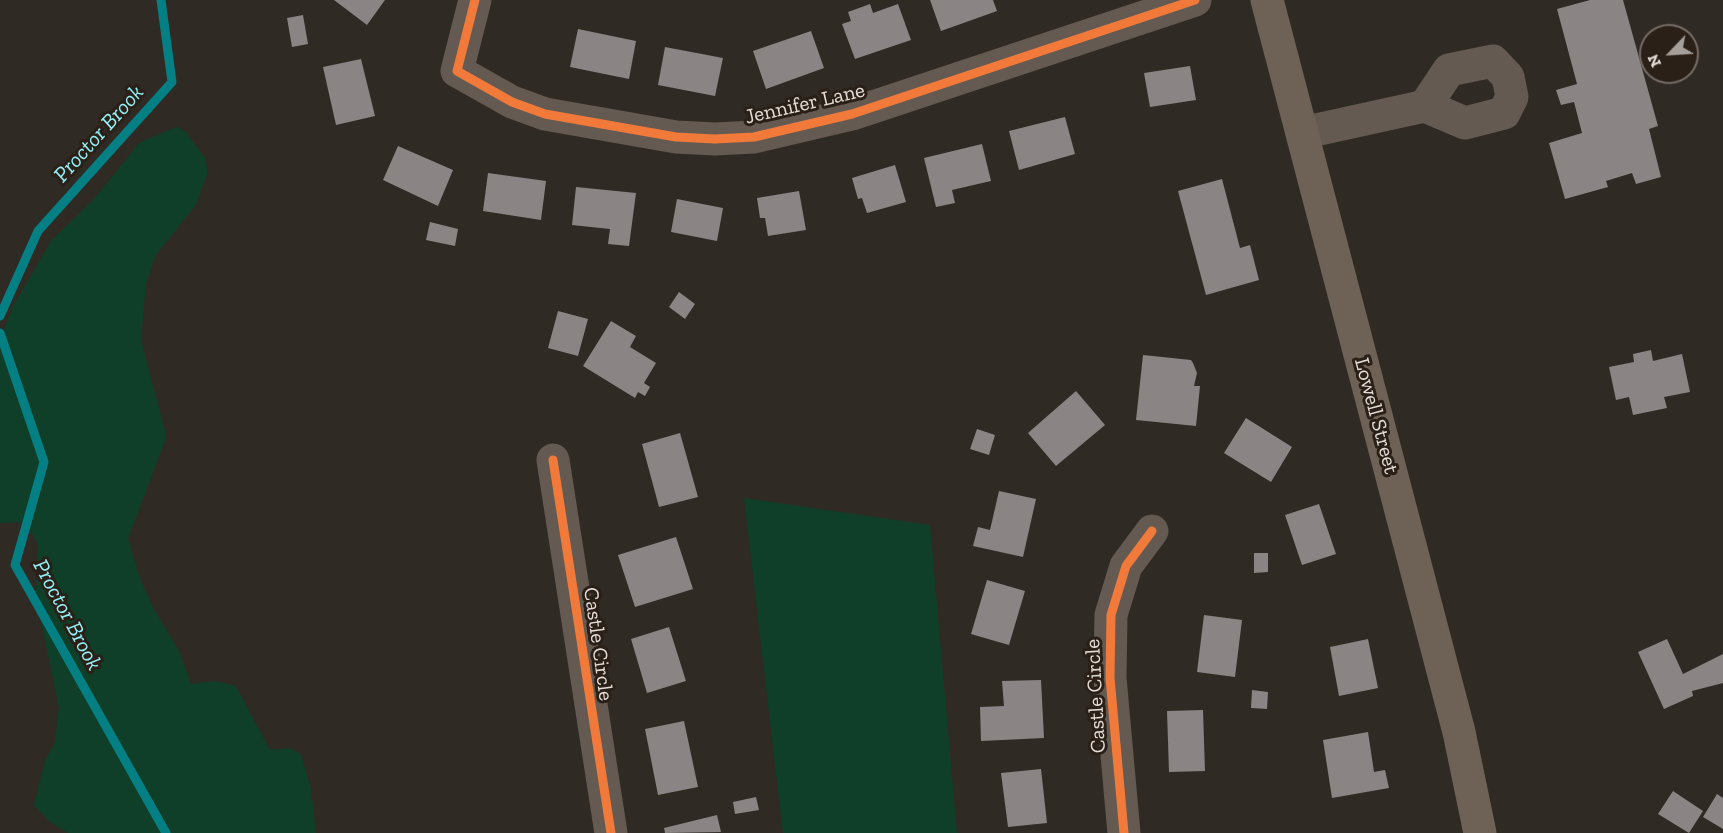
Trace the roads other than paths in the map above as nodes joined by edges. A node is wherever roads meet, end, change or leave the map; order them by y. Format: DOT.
graph roads {
  1 [pos="476,0"];
  2 [pos="1195,0"];
  3 [pos="1267,0"];
  4 [pos="1425,106"];
  5 [pos="1302,133"];
  6 [pos="553,460"];
  7 [pos="1152,531"];
  8 [pos="611,833"];
  9 [pos="1124,833"];
  10 [pos="1480,833"];
  1 -- 2 [label="street, Jennifer Lane"];
  3 -- 5 [label="main road, Lowell Street"];
  4 -- 5 [label="street"];
  5 -- 10 [label="main road, Lowell Street"];
  6 -- 8 [label="street, Castle Circle"];
  7 -- 9 [label="street, Castle Circle"];
}
